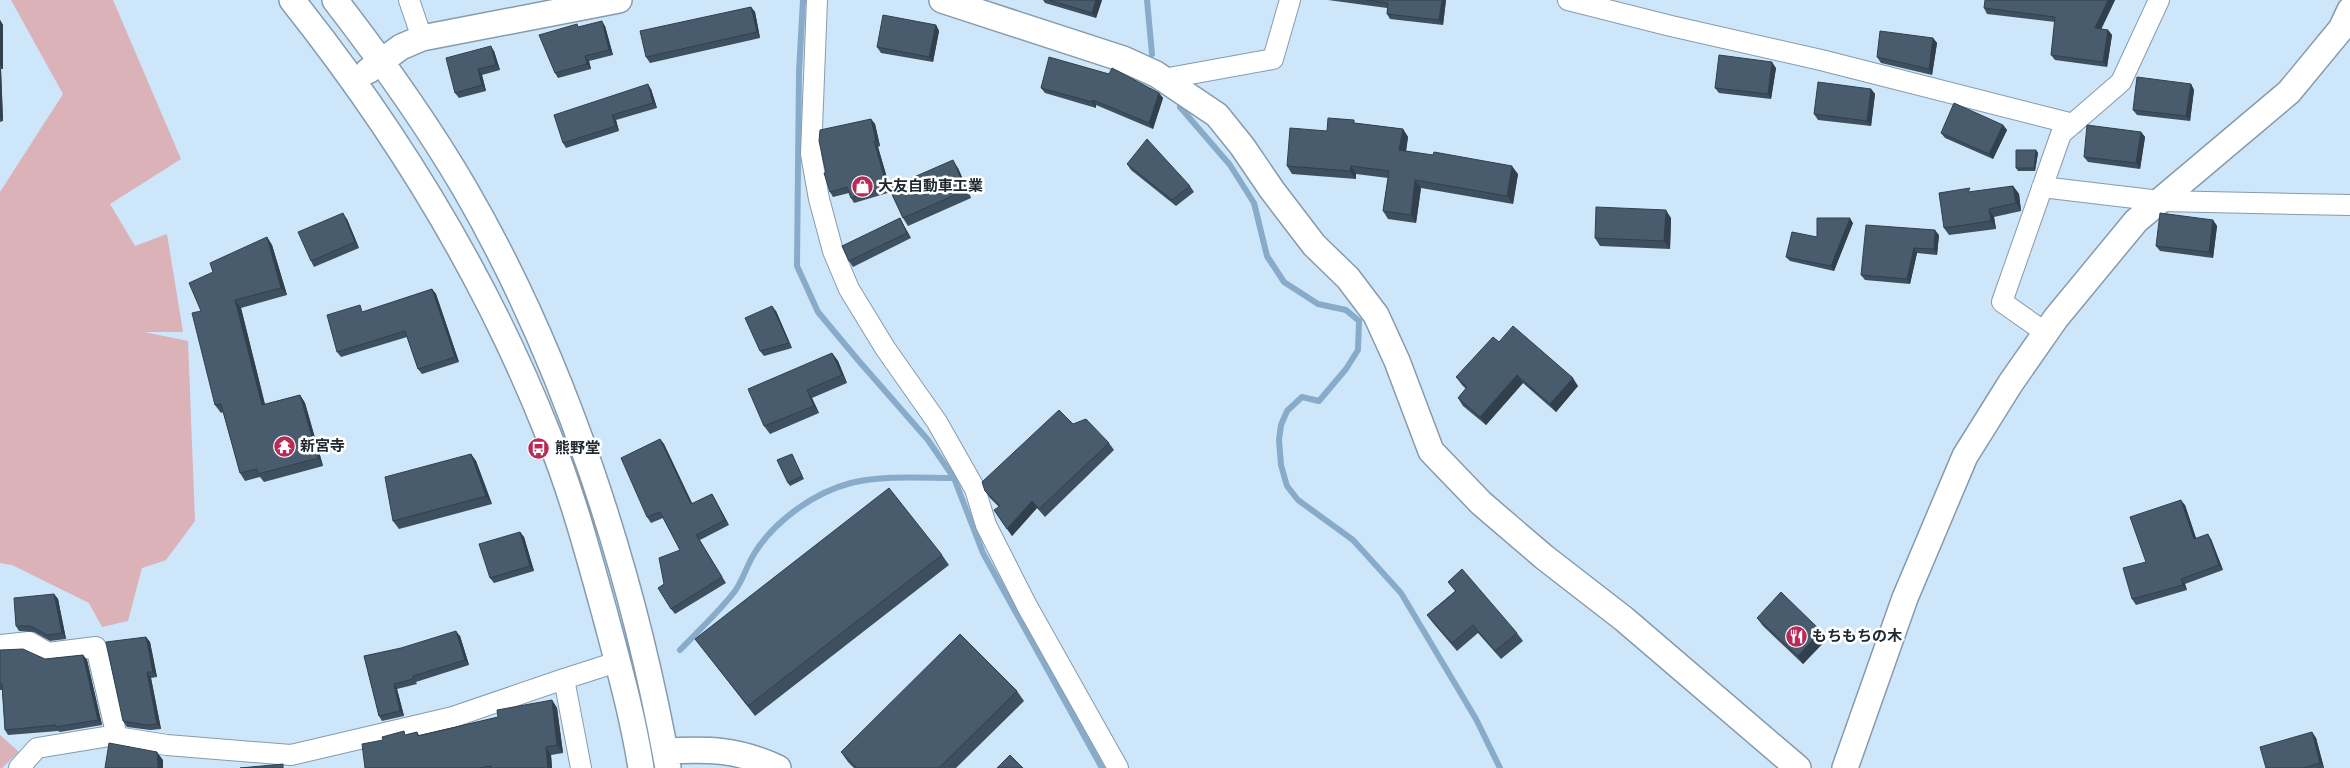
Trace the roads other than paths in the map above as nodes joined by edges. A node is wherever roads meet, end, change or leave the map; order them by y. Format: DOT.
graph roads {
  1 [pos="292,0"];
  2 [pos="335,0"];
  3 [pos="409,0"];
  4 [pos="619,0"];
  5 [pos="817,0"];
  6 [pos="942,0"];
  7 [pos="1290,0"];
  8 [pos="1568,0"];
  9 [pos="2159,0"];
  10 [pos="2350,10"];
  11 [pos="422,38"];
  12 [pos="382,61"];
  13 [pos="1163,79"];
  14 [pos="354,81"];
  15 [pos="2073,124"];
  16 [pos="2042,188"];
  17 [pos="2160,201"];
  18 [pos="2350,205"];
  19 [pos="2046,333"];
  20 [pos="0,645"];
  21 [pos="618,662"];
  22 [pos="564,679"];
  23 [pos="117,737"];
  24 [pos="667,759"];
  25 [pos="19,768"];
  26 [pos="581,768"];
  27 [pos="641,768"];
  28 [pos="778,768"];
  29 [pos="1118,768"];
  30 [pos="1798,768"];
  31 [pos="1845,768"];
  1 -- 14 [label="street"];
  2 -- 12 [label="street"];
  3 -- 11 [label="street"];
  4 -- 11 [label="street"];
  5 -- 29 [label="street"];
  6 -- 13 [label="street"];
  7 -- 13 [label="street"];
  8 -- 15 [label="street"];
  9 -- 15 [label="street"];
  10 -- 17 [label="street"];
  11 -- 12 [label="street"];
  12 -- 14 [label="street"];
  12 -- 24 [label="street"];
  13 -- 30 [label="street"];
  14 -- 21 [label="street"];
  15 -- 16 [label="street"];
  16 -- 17 [label="street"];
  16 -- 19 [label="street"];
  17 -- 18 [label="street"];
  17 -- 19 [label="street"];
  19 -- 31 [label="street"];
  20 -- 23 [label="street"];
  21 -- 22 [label="street"];
  21 -- 27 [label="street"];
  22 -- 23 [label="street"];
  22 -- 26 [label="street"];
  23 -- 25 [label="street"];
  24 -- 28 [label="street"];
}
